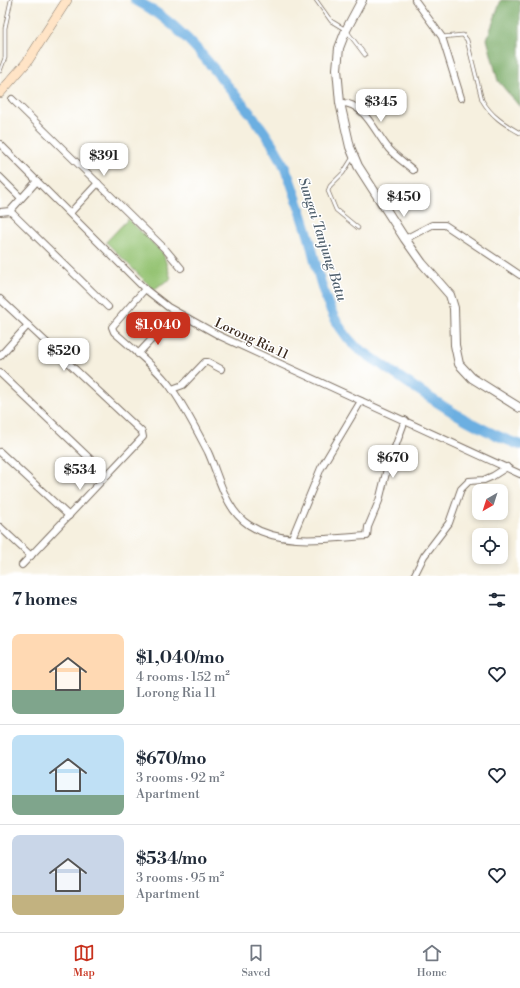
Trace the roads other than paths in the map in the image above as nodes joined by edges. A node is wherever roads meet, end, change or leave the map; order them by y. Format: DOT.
graph roads {
  1 [pos="11,0"];
  2 [pos="67,0"];
  3 [pos="316,0"];
  4 [pos="362,0"];
  5 [pos="415,0"];
  6 [pos="346,30"];
  7 [pos="442,37"];
  8 [pos="365,55"];
  9 [pos="0,71"];
  10 [pos="0,93"];
  11 [pos="461,98"];
  12 [pos="12,99"];
  13 [pos="340,103"];
  14 [pos="520,134"];
  15 [pos="0,144"];
  16 [pos="353,156"];
  17 [pos="413,170"];
  18 [pos="0,177"];
  19 [pos="37,181"];
  20 [pos="98,183"];
  21 [pos="21,198"];
  22 [pos="10,210"];
  23 [pos="0,212"];
  24 [pos="70,213"];
  25 [pos="358,228"];
  26 [pos="405,239"];
  27 [pos="181,268"];
  28 [pos="520,275"];
  29 [pos="145,289"];
  30 [pos="0,299"];
  31 [pos="108,307"];
  32 [pos="28,325"];
  33 [pos="164,326"];
  34 [pos="138,354"];
  35 [pos="0,356"];
  36 [pos="222,369"];
  37 [pos="0,373"];
  38 [pos="172,389"];
  39 [pos="362,401"];
  40 [pos="520,408"];
  41 [pos="405,420"];
  42 [pos="0,452"];
  43 [pos="507,467"];
  44 [pos="520,474"];
  45 [pos="107,475"];
  46 [pos="69,516"];
  47 [pos="0,527"];
  48 [pos="292,538"];
  49 [pos="31,556"];
  50 [pos="22,565"];
  51 [pos="414,576"];
  1 -- 9 [label="lane"];
  2 -- 10 [label="main road"];
  3 -- 6 [label="lane"];
  4 -- 6 [label="street"];
  5 -- 7 [label="street"];
  6 -- 8 [label="lane"];
  6 -- 13 [label="street"];
  7 -- 11 [label="street"];
  7 -- 14 [label="lane"];
  12 -- 20 [label="street"];
  13 -- 16 [label="street"];
  13 -- 17 [label="street"];
  15 -- 19 [label="street, Lorong Ria 11"];
  16 -- 25 [label="lane"];
  16 -- 26 [label="street"];
  18 -- 21 [label="street"];
  19 -- 21 [label="street"];
  19 -- 24 [label="street, Lorong Ria 11"];
  20 -- 24 [label="street"];
  20 -- 27 [label="street"];
  21 -- 22 [label="street"];
  22 -- 23 [label="street"];
  22 -- 31 [label="street"];
  24 -- 29 [label="street, Lorong Ria 11"];
  26 -- 28 [label="street"];
  26 -- 40 [label="street"];
  29 -- 34 [label="street"];
  29 -- 39 [label="street, Lorong Ria 11"];
  30 -- 32 [label="street"];
  32 -- 35 [label="street"];
  32 -- 45 [label="street"];
  33 -- 34 [label="street"];
  34 -- 38 [label="street"];
  36 -- 38 [label="street"];
  37 -- 45 [label="street"];
  38 -- 48 [label="street"];
  39 -- 41 [label="street, Lorong Ria 11"];
  39 -- 48 [label="street"];
  41 -- 43 [label="street, Lorong Ria 11"];
  41 -- 48 [label="street"];
  42 -- 46 [label="street"];
  43 -- 44 [label="street, Lorong Ria 11"];
  43 -- 51 [label="street"];
  45 -- 46 [label="street"];
  46 -- 49 [label="street"];
  47 -- 49 [label="street"];
  49 -- 50 [label="street"];
}
